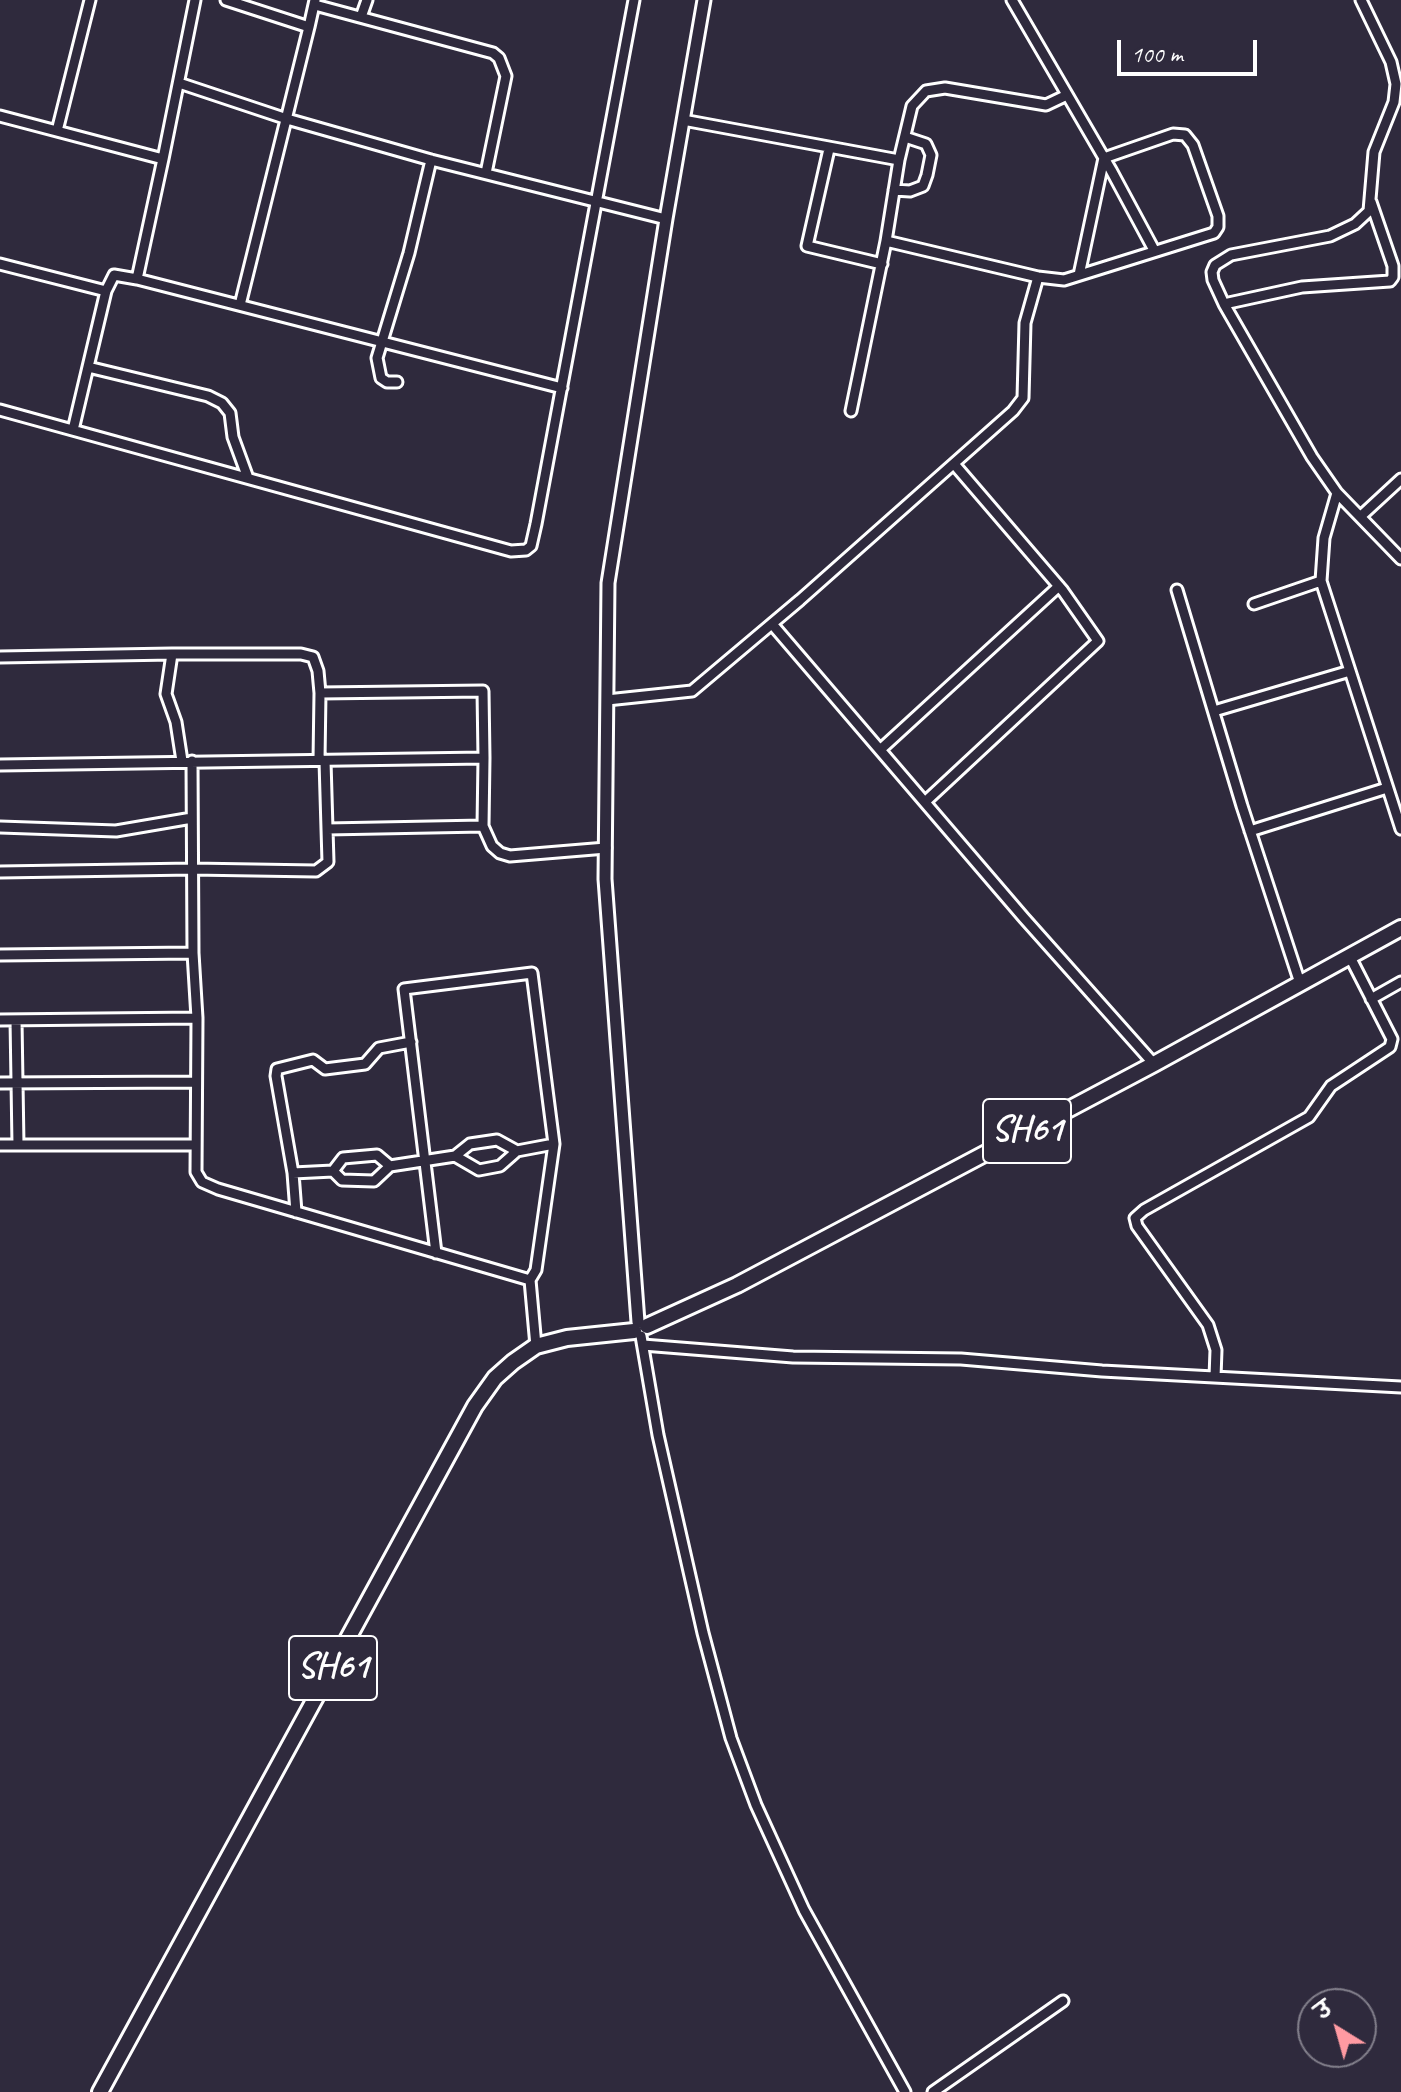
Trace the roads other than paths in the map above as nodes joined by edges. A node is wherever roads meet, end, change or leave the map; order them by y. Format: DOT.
graph roads {
  1 [pos="90,0"];
  2 [pos="195,0"];
  3 [pos="226,0"];
  4 [pos="367,0"];
  5 [pos="634,0"];
  6 [pos="704,0"];
  7 [pos="1012,0"];
  8 [pos="1361,0"];
  9 [pos="315,2"];
  10 [pos="361,17"];
  11 [pos="309,27"];
  12 [pos="179,83"];
  13 [pos="1067,95"];
  14 [pos="0,116"];
  15 [pos="287,119"];
  16 [pos="683,120"];
  17 [pos="57,131"];
  18 [pos="905,137"];
  19 [pos="829,149"];
  20 [pos="1104,158"];
  21 [pos="163,159"];
  22 [pos="431,160"];
  23 [pos="899,160"];
  24 [pos="486,173"];
  25 [pos="894,190"];
  26 [pos="596,201"];
  27 [pos="1371,202"];
  28 [pos="666,219"];
  29 [pos="886,241"];
  30 [pos="1154,250"];
  31 [pos="0,264"];
  32 [pos="882,264"];
  33 [pos="1079,275"];
  34 [pos="1038,277"];
  35 [pos="137,279"];
  36 [pos="106,291"];
  37 [pos="1224,304"];
  38 [pos="240,305"];
  39 [pos="380,343"];
  40 [pos="88,367"];
  41 [pos="397,382"];
  42 [pos="562,388"];
  43 [pos="0,410"];
  44 [pos="851,411"];
  45 [pos="73,430"];
  46 [pos="954,464"];
  47 [pos="248,478"];
  48 [pos="1401,479"];
  49 [pos="1337,493"];
  50 [pos="1361,516"];
  51 [pos="1401,559"];
  52 [pos="1321,581"];
  53 [pos="1059,586"];
  54 [pos="1177,590"];
  55 [pos="1254,604"];
  56 [pos="772,624"];
  57 [pos="172,654"];
  58 [pos="0,657"];
  59 [pos="1350,671"];
  60 [pos="320,693"];
  61 [pos="607,700"];
  62 [pos="1214,711"];
  63 [pos="881,749"];
  64 [pos="0,756"];
  65 [pos="484,758"];
  66 [pos="322,760"];
  67 [pos="187,761"];
  68 [pos="4,765"];
  69 [pos="1387,788"];
  70 [pos="926,801"];
  71 [pos="192,818"];
  72 [pos="483,826"];
  73 [pos="0,827"];
  74 [pos="327,829"];
  75 [pos="1401,829"];
  76 [pos="1250,831"];
  77 [pos="606,848"];
  78 [pos="192,869"];
  79 [pos="0,872"];
  80 [pos="1401,928"];
  81 [pos="193,953"];
  82 [pos="0,955"];
  83 [pos="1349,955"];
  84 [pos="1401,982"];
  85 [pos="1300,983"];
  86 [pos="1371,999"];
  87 [pos="197,1018"];
  88 [pos="0,1020"];
  89 [pos="16,1020"];
  90 [pos="411,1042"];
  91 [pos="1154,1064"];
  92 [pos="196,1082"];
  93 [pos="0,1083"];
  94 [pos="18,1083"];
  95 [pos="554,1144"];
  96 [pos="0,1145"];
  97 [pos="18,1145"];
  98 [pos="196,1145"];
  99 [pos="517,1151"];
  100 [pos="455,1156"];
  101 [pos="425,1162"];
  102 [pos="390,1166"];
  103 [pos="333,1171"];
  104 [pos="293,1173"];
  105 [pos="296,1212"];
  106 [pos="436,1253"];
  107 [pos="530,1280"];
  108 [pos="640,1332"];
  109 [pos="536,1346"];
  110 [pos="1215,1377"];
  111 [pos="1401,1387"];
  112 [pos="1063,2001"];
  113 [pos="100,2092"];
  114 [pos="905,2092"];
  115 [pos="933,2092"];
  1 -- 17 [label="street"];
  2 -- 12 [label="street"];
  3 -- 11 [label="street"];
  4 -- 10 [label="street"];
  5 -- 26 [label="street"];
  6 -- 16 [label="street"];
  7 -- 13 [label="street"];
  8 -- 27 [label="street"];
  9 -- 10 [label="street"];
  9 -- 11 [label="street"];
  10 -- 24 [label="street"];
  11 -- 15 [label="street"];
  12 -- 15 [label="street"];
  12 -- 21 [label="street"];
  13 -- 18 [label="street"];
  13 -- 20 [label="street"];
  14 -- 17 [label="street"];
  15 -- 22 [label="street"];
  15 -- 38 [label="street"];
  16 -- 19 [label="street"];
  16 -- 28 [label="street"];
  17 -- 21 [label="street"];
  18 -- 23 [label="street"];
  18 -- 25 [label="street"];
  19 -- 23 [label="street"];
  19 -- 32 [label="street"];
  20 -- 30 [label="street"];
  20 -- 30 [label="street"];
  20 -- 33 [label="street"];
  21 -- 35 [label="street"];
  22 -- 24 [label="street"];
  22 -- 39 [label="street"];
  23 -- 25 [label="street"];
  24 -- 26 [label="street"];
  25 -- 29 [label="street"];
  26 -- 28 [label="street"];
  26 -- 42 [label="street"];
  27 -- 37 [label="street"];
  27 -- 37 [label="street"];
  28 -- 61 [label="street"];
  29 -- 32 [label="street"];
  29 -- 34 [label="street"];
  30 -- 33 [label="street"];
  31 -- 36 [label="street"];
  32 -- 44 [label="street"];
  33 -- 34 [label="street"];
  34 -- 46 [label="street"];
  35 -- 36 [label="street"];
  35 -- 38 [label="street"];
  36 -- 40 [label="street"];
  37 -- 49 [label="street"];
  38 -- 39 [label="street"];
  39 -- 41 [label="street"];
  39 -- 42 [label="street"];
  40 -- 45 [label="street"];
  40 -- 47 [label="street"];
  42 -- 47 [label="street"];
  43 -- 45 [label="street"];
  45 -- 47 [label="street"];
  46 -- 53 [label="street"];
  46 -- 56 [label="street"];
  48 -- 50 [label="street"];
  49 -- 50 [label="street"];
  49 -- 52 [label="street"];
  50 -- 51 [label="street"];
  52 -- 55 [label="street"];
  52 -- 59 [label="street"];
  53 -- 63 [label="street"];
  53 -- 70 [label="street"];
  54 -- 62 [label="street"];
  56 -- 61 [label="street"];
  56 -- 63 [label="street"];
  57 -- 58 [label="street"];
  57 -- 60 [label="street"];
  57 -- 67 [label="street"];
  59 -- 62 [label="street"];
  59 -- 69 [label="street"];
  60 -- 65 [label="street"];
  60 -- 66 [label="street"];
  61 -- 77 [label="street"];
  62 -- 76 [label="street"];
  63 -- 70 [label="street"];
  64 -- 68 [label="street"];
  65 -- 66 [label="street"];
  65 -- 72 [label="street"];
  66 -- 67 [label="street"];
  66 -- 74 [label="street"];
  67 -- 68 [label="street"];
  67 -- 71 [label="street"];
  69 -- 75 [label="street"];
  69 -- 76 [label="street"];
  70 -- 91 [label="street"];
  71 -- 73 [label="street"];
  71 -- 78 [label="street"];
  72 -- 74 [label="street"];
  72 -- 77 [label="street"];
  74 -- 78 [label="street"];
  76 -- 85 [label="street"];
  77 -- 108 [label="street"];
  78 -- 79 [label="street"];
  78 -- 81 [label="street"];
  80 -- 83 [label="main road, SH61"];
  81 -- 82 [label="street"];
  81 -- 87 [label="street"];
  83 -- 85 [label="main road, SH61"];
  83 -- 86 [label="street"];
  84 -- 86 [label="street"];
  85 -- 91 [label="main road, SH61"];
  86 -- 110 [label="street"];
  87 -- 89 [label="street"];
  87 -- 92 [label="street"];
  88 -- 89 [label="street"];
  89 -- 94 [label="street"];
  90 -- 95 [label="street"];
  90 -- 101 [label="street"];
  90 -- 104 [label="street"];
  91 -- 108 [label="main road, SH61"];
  92 -- 94 [label="street"];
  92 -- 98 [label="street"];
  93 -- 94 [label="street"];
  94 -- 97 [label="street"];
  95 -- 99 [label="street"];
  95 -- 107 [label="street"];
  96 -- 97 [label="street"];
  97 -- 98 [label="street"];
  98 -- 105 [label="street"];
  99 -- 100 [label="street"];
  99 -- 100 [label="street"];
  100 -- 101 [label="street"];
  101 -- 102 [label="street"];
  101 -- 106 [label="street"];
  102 -- 103 [label="street"];
  102 -- 103 [label="street"];
  103 -- 104 [label="street"];
  104 -- 105 [label="street"];
  105 -- 106 [label="street"];
  106 -- 107 [label="street"];
  107 -- 109 [label="street"];
  108 -- 109 [label="main road, SH61"];
  108 -- 110 [label="street"];
  108 -- 114 [label="street"];
  109 -- 113 [label="main road, SH61"];
  110 -- 111 [label="street"];
  112 -- 115 [label="street"];
}
